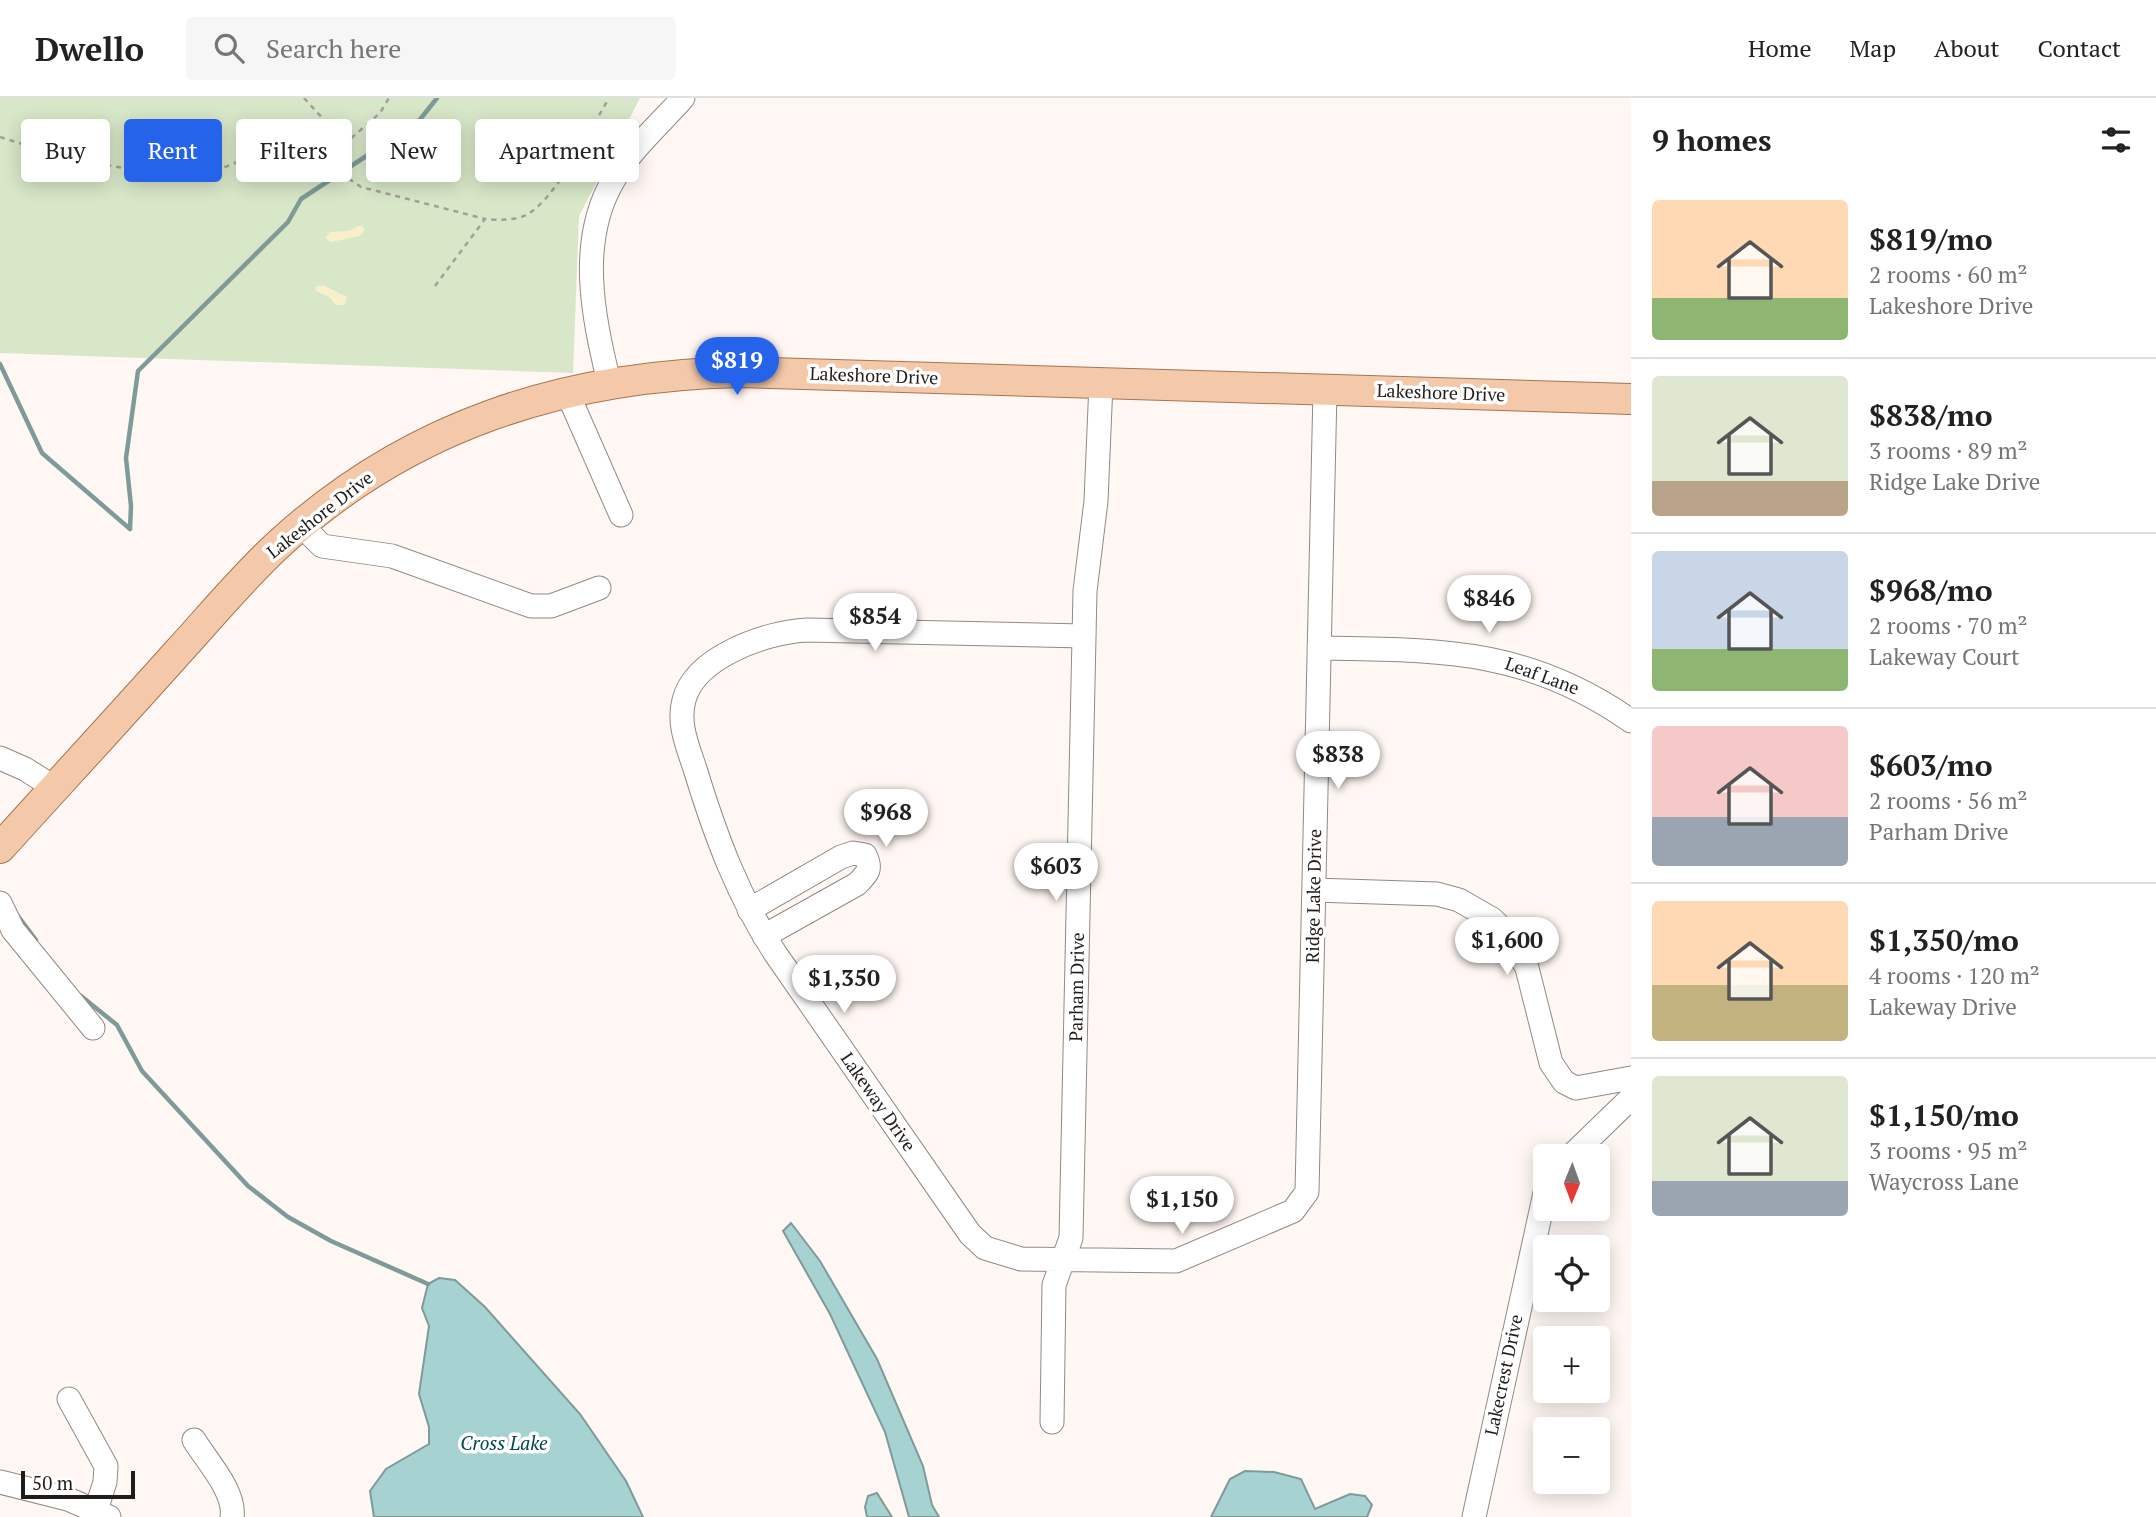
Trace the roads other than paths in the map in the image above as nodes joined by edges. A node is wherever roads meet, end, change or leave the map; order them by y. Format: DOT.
graph roads {
  1 [pos="683,98"];
  2 [pos="608,382"];
  3 [pos="1101,383"];
  4 [pos="1325,390"];
  5 [pos="567,392"];
  6 [pos="1631,399"];
  7 [pos="621,515"];
  8 [pos="302,526"];
  9 [pos="598,587"];
  10 [pos="1084,636"];
  11 [pos="1319,648"];
  12 [pos="1631,721"];
  13 [pos="0,758"];
  14 [pos="55,788"];
  15 [pos="0,848"];
  16 [pos="1314,890"];
  17 [pos="0,903"];
  18 [pos="748,910"];
  19 [pos="764,936"];
  20 [pos="93,1028"];
  21 [pos="1631,1078"];
  22 [pos="1631,1098"];
  23 [pos="1583,1144"];
  24 [pos="1307,1192"];
  25 [pos="1539,1222"];
  26 [pos="1062,1260"];
  27 [pos="69,1399"];
  28 [pos="1052,1422"];
  29 [pos="194,1440"];
  30 [pos="0,1482"];
  31 [pos="102,1514"];
  32 [pos="232,1517"];
  33 [pos="1474,1517"];
  1 -- 2 [label="street"];
  2 -- 3 [label="main road, Lakeshore Drive"];
  2 -- 5 [label="main road, Lakeshore Drive"];
  3 -- 4 [label="main road, Lakeshore Drive"];
  3 -- 10 [label="street, Parham Drive"];
  4 -- 6 [label="main road, Lakeshore Drive"];
  4 -- 11 [label="street, Ridge Lake Drive"];
  5 -- 7 [label="street"];
  5 -- 8 [label="main road, Lakeshore Drive"];
  8 -- 9 [label="street"];
  8 -- 14 [label="main road, Lakeshore Drive"];
  10 -- 18 [label="street, Lakeway Drive"];
  10 -- 26 [label="street, Parham Drive"];
  11 -- 12 [label="street, Leaf Lane"];
  11 -- 16 [label="street, Ridge Lake Drive"];
  13 -- 14 [label="street"];
  14 -- 15 [label="main road, Lakeshore Drive"];
  16 -- 21 [label="street"];
  16 -- 24 [label="street, Ridge Lake Drive"];
  17 -- 20 [label="street"];
  18 -- 19 [label="street, Lakeway Drive"];
  18 -- 19 [label="street"];
  19 -- 26 [label="street, Lakeway Drive"];
  22 -- 23 [label="street"];
  24 -- 26 [label="street, Lakeway Drive"];
  25 -- 33 [label="street, Lakecrest Drive"];
  26 -- 28 [label="street, Parham Drive"];
  27 -- 31 [label="street"];
  29 -- 32 [label="street"];
  30 -- 31 [label="street"];
}
